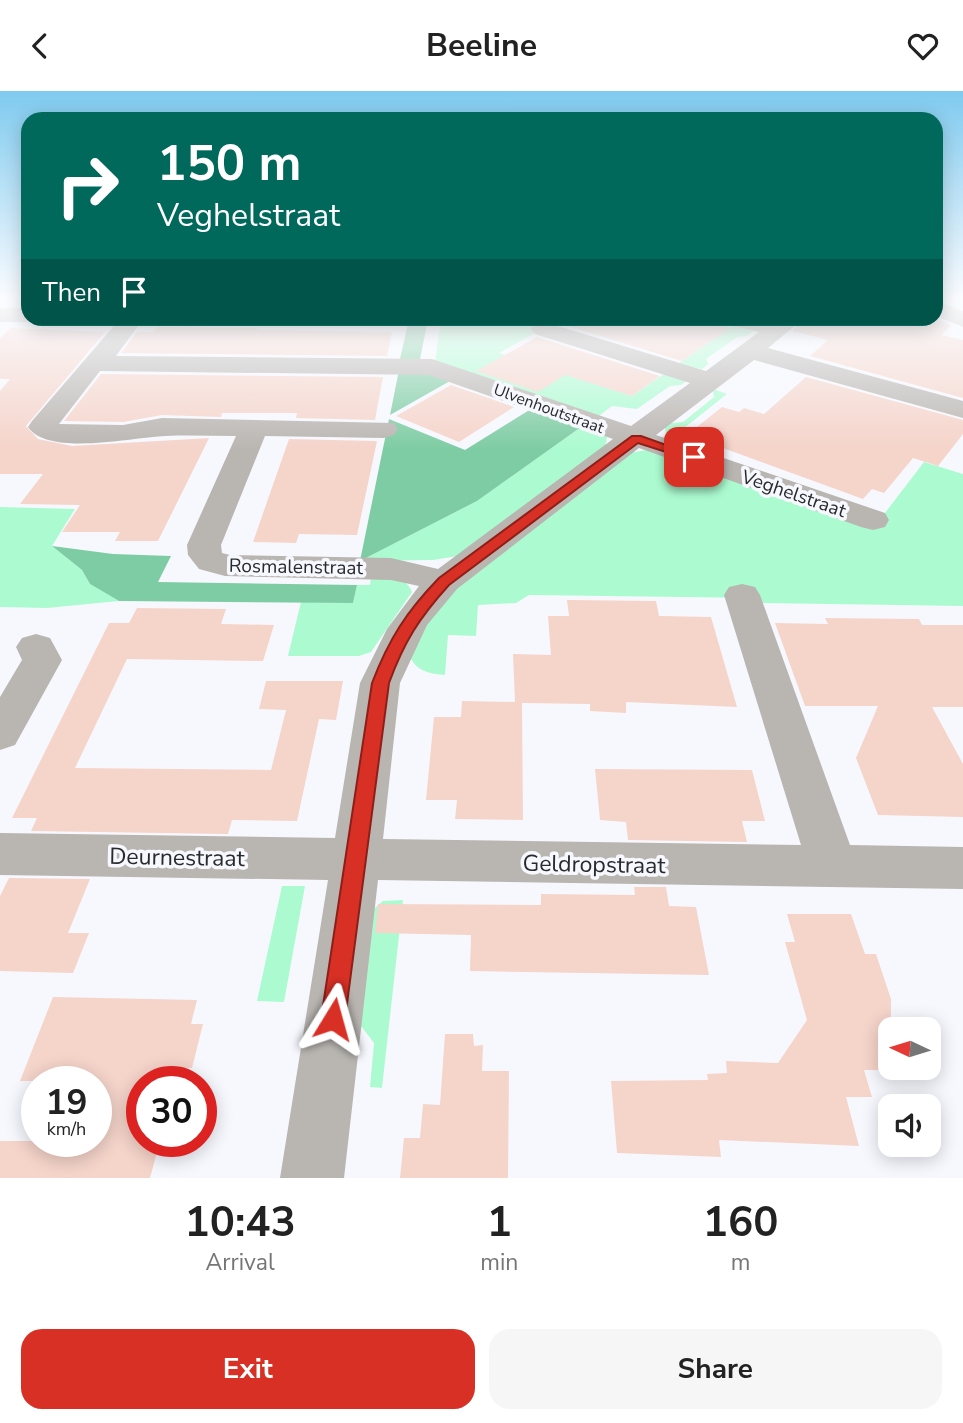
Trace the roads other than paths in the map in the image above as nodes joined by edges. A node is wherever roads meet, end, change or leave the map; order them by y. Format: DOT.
graph roads {
  1 [pos="109,349"];
  2 [pos="607,349"];
  3 [pos="753,349"];
  4 [pos="750,351"];
  5 [pos="98,363"];
  6 [pos="711,381"];
  7 [pos="963,410"];
  8 [pos="254,428"];
  9 [pos="384,429"];
  10 [pos="636,438"];
  11 [pos="873,520"];
  12 [pos="444,582"];
  13 [pos="742,594"];
  14 [pos="36,647"];
  15 [pos="0,734"];
  16 [pos="0,854"];
  17 [pos="354,861"];
  18 [pos="833,867"];
  19 [pos="963,868"];
  20 [pos="312,1178"];
  1 -- 5 [label="street"];
  2 -- 6 [label="street"];
  3 -- 4 [label="street"];
  4 -- 6 [label="street"];
  4 -- 7 [label="street"];
  5 -- 8 [label="street"];
  5 -- 10 [label="street, Ulvenhoutstraat"];
  6 -- 10 [label="street"];
  8 -- 9 [label="street"];
  8 -- 12 [label="street, Rosmalenstraat"];
  10 -- 11 [label="street, Veghelstraat"];
  10 -- 12 [label="street"];
  12 -- 17 [label="street"];
  13 -- 18 [label="street"];
  14 -- 15 [label="street"];
  16 -- 17 [label="street, Deurnestraat"];
  17 -- 18 [label="street, Geldropstraat"];
  17 -- 20 [label="street"];
  18 -- 19 [label="street, Geldropstraat"];
}
